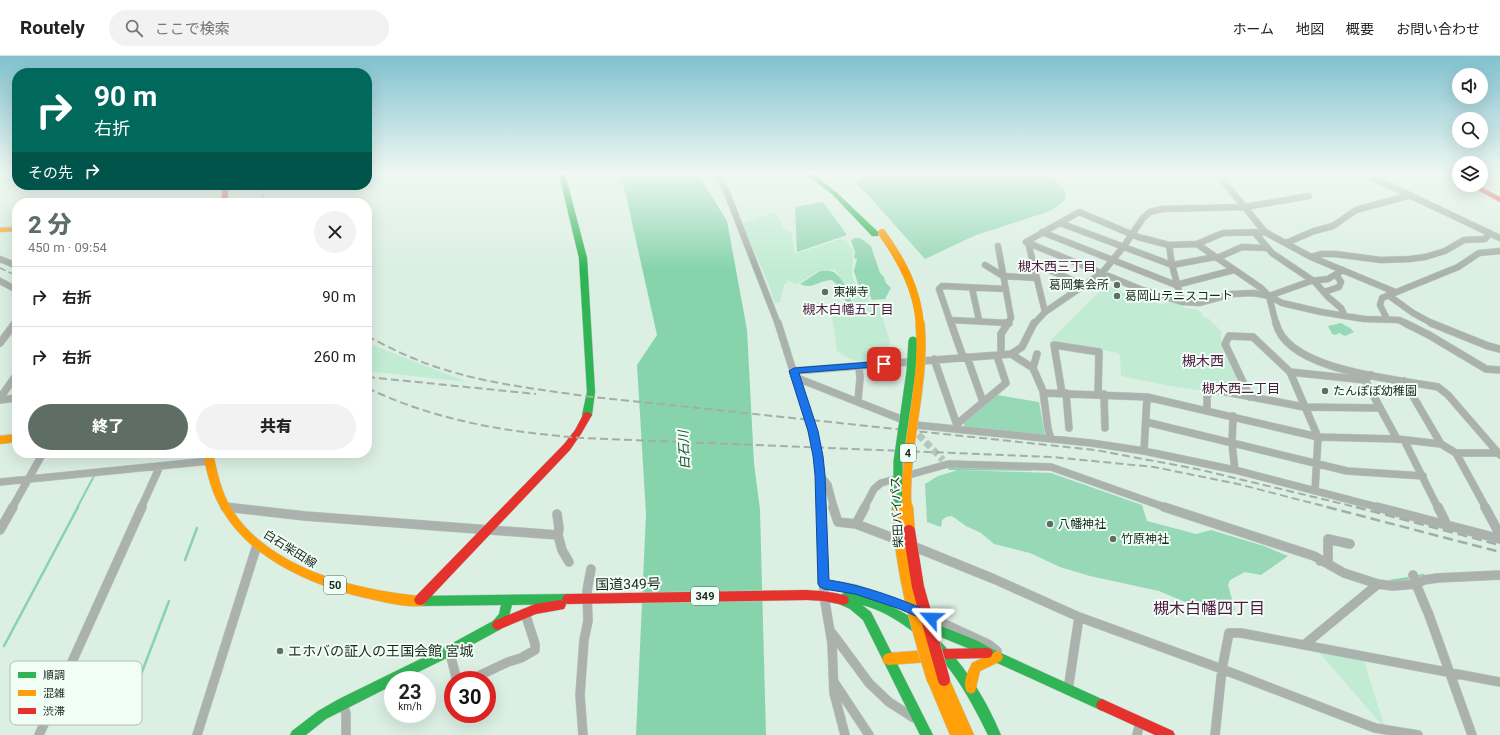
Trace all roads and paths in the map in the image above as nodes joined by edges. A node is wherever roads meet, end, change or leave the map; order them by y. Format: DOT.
graph roads {
  1 [pos="570,206"];
  2 [pos="732,206"];
  3 [pos="848,206"];
  4 [pos="854,206"];
  5 [pos="1253,206"];
  6 [pos="1373,206"];
  7 [pos="1432,206"];
  8 [pos="1245,207"];
  9 [pos="1060,222"];
  10 [pos="12,229"];
  11 [pos="0,230"];
  12 [pos="1042,232"];
  13 [pos="1265,232"];
  14 [pos="1490,232"];
  15 [pos="878,233"];
  16 [pos="1255,233"];
  17 [pos="1131,234"];
  18 [pos="1500,238"];
  19 [pos="1028,242"];
  20 [pos="1286,243"];
  21 [pos="1198,244"];
  22 [pos="1169,245"];
  23 [pos="998,246"];
  24 [pos="1124,246"];
  25 [pos="1267,248"];
  26 [pos="1500,251"];
  27 [pos="1311,257"];
  28 [pos="1216,258"];
  29 [pos="0,259"];
  30 [pos="1112,259"];
  31 [pos="1032,262"];
  32 [pos="12,264"];
  33 [pos="985,265"];
  34 [pos="1172,265"];
  35 [pos="1234,270"];
  36 [pos="1343,270"];
  37 [pos="1102,273"];
  38 [pos="1003,276"];
  39 [pos="1337,276"];
  40 [pos="1037,278"];
  41 [pos="0,281"];
  42 [pos="1315,282"];
  43 [pos="1176,285"];
  44 [pos="1085,286"];
  45 [pos="12,287"];
  46 [pos="972,288"];
  47 [pos="1006,289"];
  48 [pos="1324,292"];
  49 [pos="1392,293"];
  50 [pos="1269,296"];
  51 [pos="1182,302"];
  52 [pos="1045,312"];
  53 [pos="1345,316"];
  54 [pos="1387,319"];
  55 [pos="950,320"];
  56 [pos="979,320"];
  57 [pos="1009,322"];
  58 [pos="12,327"];
  59 [pos="0,343"];
  60 [pos="1500,349"];
  61 [pos="1011,354"];
  62 [pos="1037,354"];
  63 [pos="999,355"];
  64 [pos="965,357"];
  65 [pos="934,359"];
  66 [pos="859,366"];
  67 [pos="1033,368"];
  68 [pos="1500,370"];
  69 [pos="1290,372"];
  70 [pos="795,374"];
  71 [pos="1371,374"];
  72 [pos="1365,380"];
  73 [pos="12,381"];
  74 [pos="1404,381"];
  75 [pos="1044,393"];
  76 [pos="1064,393"];
  77 [pos="1101,394"];
  78 [pos="1147,396"];
  79 [pos="1250,397"];
  80 [pos="12,398"];
  81 [pos="0,399"];
  82 [pos="858,401"];
  83 [pos="983,402"];
  84 [pos="1304,407"];
  85 [pos="1380,408"];
  86 [pos="1207,411"];
  87 [pos="1233,416"];
  88 [pos="1146,422"];
  89 [pos="958,427"];
  90 [pos="1069,428"];
  91 [pos="1105,428"];
  92 [pos="1318,437"];
  93 [pos="12,439"];
  94 [pos="1051,439"];
  95 [pos="0,440"];
  96 [pos="1400,440"];
  97 [pos="1232,444"];
  98 [pos="1441,444"];
  99 [pos="1144,451"];
  100 [pos="1456,453"];
  101 [pos="1499,454"];
  102 [pos="40,458"];
  103 [pos="204,458"];
  104 [pos="209,458"];
  105 [pos="1317,464"];
  106 [pos="160,466"];
  107 [pos="1235,470"];
  108 [pos="820,475"];
  109 [pos="1423,476"];
  110 [pos="28,478"];
  111 [pos="0,482"];
  112 [pos="1315,491"];
  113 [pos="225,507"];
  114 [pos="557,514"];
  115 [pos="856,524"];
  116 [pos="1447,525"];
  117 [pos="487,529"];
  118 [pos="0,530"];
  119 [pos="558,535"];
  120 [pos="1500,535"];
  121 [pos="1500,539"];
  122 [pos="1350,544"];
  123 [pos="257,545"];
  124 [pos="1320,561"];
  125 [pos="569,562"];
  126 [pos="591,568"];
  127 [pos="1500,575"];
  128 [pos="1416,581"];
  129 [pos="824,584"];
  130 [pos="1378,584"];
  131 [pos="824,596"];
  132 [pos="837,597"];
  133 [pos="586,598"];
  134 [pos="420,600"];
  135 [pos="508,600"];
  136 [pos="525,613"];
  137 [pos="897,613"];
  138 [pos="1079,618"];
  139 [pos="497,625"];
  140 [pos="830,630"];
  141 [pos="1304,645"];
  142 [pos="453,649"];
  143 [pos="988,653"];
  144 [pos="948,654"];
  145 [pos="997,657"];
  146 [pos="888,659"];
  147 [pos="72,661"];
  148 [pos="1222,669"];
  149 [pos="1450,672"];
  150 [pos="833,680"];
  151 [pos="1500,682"];
  152 [pos="972,688"];
  153 [pos="1068,690"];
  154 [pos="343,703"];
  155 [pos="919,722"];
  156 [pos="1140,722"];
  157 [pos="43,725"];
  158 [pos="39,735"];
  159 [pos="197,735"];
  160 [pos="296,735"];
  161 [pos="346,735"];
  162 [pos="583,735"];
  163 [pos="846,735"];
  164 [pos="869,735"];
  165 [pos="927,735"];
  166 [pos="956,735"];
  167 [pos="968,735"];
  168 [pos="995,735"];
  169 [pos="1137,735"];
  170 [pos="1169,735"];
  171 [pos="1215,735"];
  172 [pos="1418,735"];
  173 [pos="1472,735"];
  1 -- 117 [label="main road"];
  2 -- 70 [label="street"];
  3 -- 15 [label="main road, 柴田バイパス / 4"];
  4 -- 15 [label="main road, 柴田バイパス / 4"];
  5 -- 8 [label="street"];
  6 -- 20 [label="street"];
  7 -- 14 [label="street"];
  8 -- 13 [label="street"];
  8 -- 17 [label="street"];
  9 -- 12 [label="street"];
  9 -- 17 [label="street"];
  9 -- 24 [label="street"];
  10 -- 11 [label="main road"];
  12 -- 19 [label="street"];
  12 -- 30 [label="street"];
  13 -- 16 [label="street"];
  13 -- 20 [label="street"];
  14 -- 18 [label="street"];
  14 -- 27 [label="street"];
  15 -- 166 [label="main road, 柴田バイパス / 4, bridge"];
  15 -- 167 [label="main road, 柴田バイパス / 4, bridge"];
  16 -- 21 [label="street"];
  16 -- 25 [label="street"];
  17 -- 22 [label="street"];
  17 -- 24 [label="street"];
  19 -- 31 [label="street"];
  19 -- 37 [label="street"];
  20 -- 27 [label="street"];
  21 -- 22 [label="street"];
  21 -- 28 [label="street"];
  22 -- 34 [label="street"];
  23 -- 38 [label="street"];
  24 -- 30 [label="street"];
  24 -- 34 [label="street"];
  25 -- 28 [label="street"];
  25 -- 42 [label="street"];
  26 -- 49 [label="street"];
  27 -- 36 [label="street"];
  28 -- 34 [label="street"];
  28 -- 35 [label="street"];
  29 -- 32 [label="street"];
  30 -- 37 [label="street"];
  30 -- 43 [label="street"];
  31 -- 40 [label="street"];
  31 -- 44 [label="street"];
  33 -- 38 [label="street"];
  34 -- 43 [label="street"];
  35 -- 43 [label="street"];
  35 -- 50 [label="street"];
  36 -- 39 [label="street"];
  36 -- 49 [label="street"];
  37 -- 44 [label="street"];
  37 -- 51 [label="street"];
  38 -- 40 [label="street"];
  38 -- 47 [label="street"];
  39 -- 42 [label="street"];
  39 -- 48 [label="street"];
  40 -- 52 [label="street"];
  41 -- 45 [label="street"];
  42 -- 48 [label="street"];
  42 -- 50 [label="street"];
  43 -- 51 [label="street"];
  44 -- 52 [label="street"];
  46 -- 47 [label="street"];
  46 -- 55 [label="street"];
  46 -- 56 [label="street"];
  47 -- 57 [label="street"];
  48 -- 53 [label="street"];
  49 -- 54 [label="street"];
  49 -- 60 [label="street"];
  50 -- 51 [label="street"];
  50 -- 53 [label="street"];
  50 -- 71 [label="street"];
  52 -- 61 [label="street"];
  53 -- 54 [label="street"];
  54 -- 68 [label="street"];
  55 -- 56 [label="street"];
  55 -- 64 [label="street"];
  56 -- 57 [label="street"];
  57 -- 63 [label="street"];
  58 -- 59 [label="street"];
  61 -- 63 [label="street"];
  61 -- 67 [label="street"];
  62 -- 67 [label="street"];
  63 -- 64 [label="street"];
  63 -- 83 [label="street"];
  64 -- 65 [label="street"];
  64 -- 83 [label="street"];
  65 -- 66 [label="street"];
  65 -- 89 [label="street"];
  66 -- 70 [label="street"];
  66 -- 82 [label="street"];
  67 -- 75 [label="street"];
  69 -- 72 [label="street"];
  69 -- 79 [label="street"];
  69 -- 84 [label="street"];
  70 -- 82 [label="street"];
  70 -- 108 [label="street"];
  71 -- 72 [label="street"];
  71 -- 74 [label="street"];
  72 -- 85 [label="street"];
  73 -- 81 [label="street"];
  74 -- 98 [label="street"];
  74 -- 101 [label="street"];
  75 -- 76 [label="street"];
  75 -- 94 [label="street"];
  76 -- 77 [label="street"];
  76 -- 77 [label="street"];
  76 -- 90 [label="street"];
  77 -- 78 [label="street"];
  77 -- 91 [label="street"];
  78 -- 86 [label="street"];
  78 -- 88 [label="street"];
  79 -- 84 [label="street"];
  79 -- 86 [label="street"];
  80 -- 81 [label="street"];
  82 -- 89 [label="street"];
  83 -- 89 [label="street"];
  84 -- 85 [label="street"];
  84 -- 92 [label="street"];
  85 -- 96 [label="street"];
  86 -- 87 [label="street"];
  87 -- 92 [label="street"];
  87 -- 97 [label="street"];
  88 -- 97 [label="street"];
  88 -- 99 [label="street"];
  89 -- 94 [label="street"];
  92 -- 96 [label="street"];
  92 -- 105 [label="street"];
  93 -- 95 [label="main road"];
  94 -- 99 [label="street"];
  96 -- 98 [label="street"];
  96 -- 109 [label="street"];
  97 -- 105 [label="street"];
  97 -- 107 [label="street"];
  98 -- 100 [label="street"];
  99 -- 107 [label="street"];
  100 -- 101 [label="street"];
  100 -- 120 [label="street"];
  102 -- 110 [label="street"];
  103 -- 106 [label="street"];
  104 -- 113 [label="main road, 白石柴田線 / 50"];
  105 -- 109 [label="street"];
  105 -- 112 [label="street"];
  106 -- 110 [label="street"];
  106 -- 147 [label="street"];
  107 -- 112 [label="street"];
  108 -- 115 [label="street"];
  108 -- 129 [label="street"];
  109 -- 116 [label="street"];
  110 -- 111 [label="street"];
  110 -- 118 [label="street"];
  112 -- 116 [label="street"];
  113 -- 117 [label="street"];
  113 -- 123 [label="main road, 白石柴田線 / 50"];
  114 -- 119 [label="street"];
  115 -- 124 [label="street"];
  115 -- 138 [label="street"];
  116 -- 121 [label="street"];
  117 -- 119 [label="street"];
  117 -- 134 [label="main road"];
  119 -- 125 [label="street"];
  122 -- 124 [label="street"];
  123 -- 134 [label="main road, 白石柴田線 / 50"];
  123 -- 159 [label="street"];
  124 -- 130 [label="street"];
  126 -- 133 [label="street"];
  127 -- 128 [label="street"];
  128 -- 130 [label="street"];
  128 -- 149 [label="street"];
  129 -- 131 [label="street"];
  129 -- 145 [label="street"];
  130 -- 141 [label="street"];
  131 -- 132 [label="main road, 国道349号 / 349"];
  131 -- 133 [label="main road, 国道349号 / 349"];
  131 -- 140 [label="street"];
  132 -- 137 [label="main road, 349"];
  132 -- 146 [label="main road, 国道349号 / 349"];
  133 -- 135 [label="main road, 国道349号 / 349"];
  133 -- 136 [label="main road, 349"];
  133 -- 162 [label="street"];
  134 -- 135 [label="main road, 白石柴田線 / 50"];
  135 -- 139 [label="main road"];
  136 -- 139 [label="main road, 349"];
  136 -- 142 [label="street"];
  137 -- 143 [label="main road"];
  137 -- 144 [label="main road, 349"];
  138 -- 148 [label="street"];
  138 -- 153 [label="street"];
  139 -- 142 [label="main road, 349"];
  140 -- 150 [label="street"];
  140 -- 155 [label="street"];
  141 -- 148 [label="street"];
  141 -- 149 [label="street"];
  142 -- 154 [label="main road, 349"];
  143 -- 144 [label="main road"];
  143 -- 145 [label="main road"];
  144 -- 146 [label="main road"];
  144 -- 152 [label="main road, 349"];
  145 -- 152 [label="main road"];
  145 -- 153 [label="main road"];
  146 -- 155 [label="main road, 国道349号 / 349"];
  148 -- 171 [label="street"];
  148 -- 172 [label="street"];
  149 -- 151 [label="street"];
  149 -- 173 [label="street"];
  150 -- 163 [label="street"];
  150 -- 164 [label="street"];
  152 -- 168 [label="main road, 349"];
  153 -- 156 [label="main road"];
  154 -- 160 [label="main road, 349"];
  154 -- 161 [label="street"];
  155 -- 165 [label="main road, 国道349号 / 349"];
  156 -- 169 [label="street"];
  156 -- 170 [label="main road"];
  157 -- 158 [label="street"];
}
